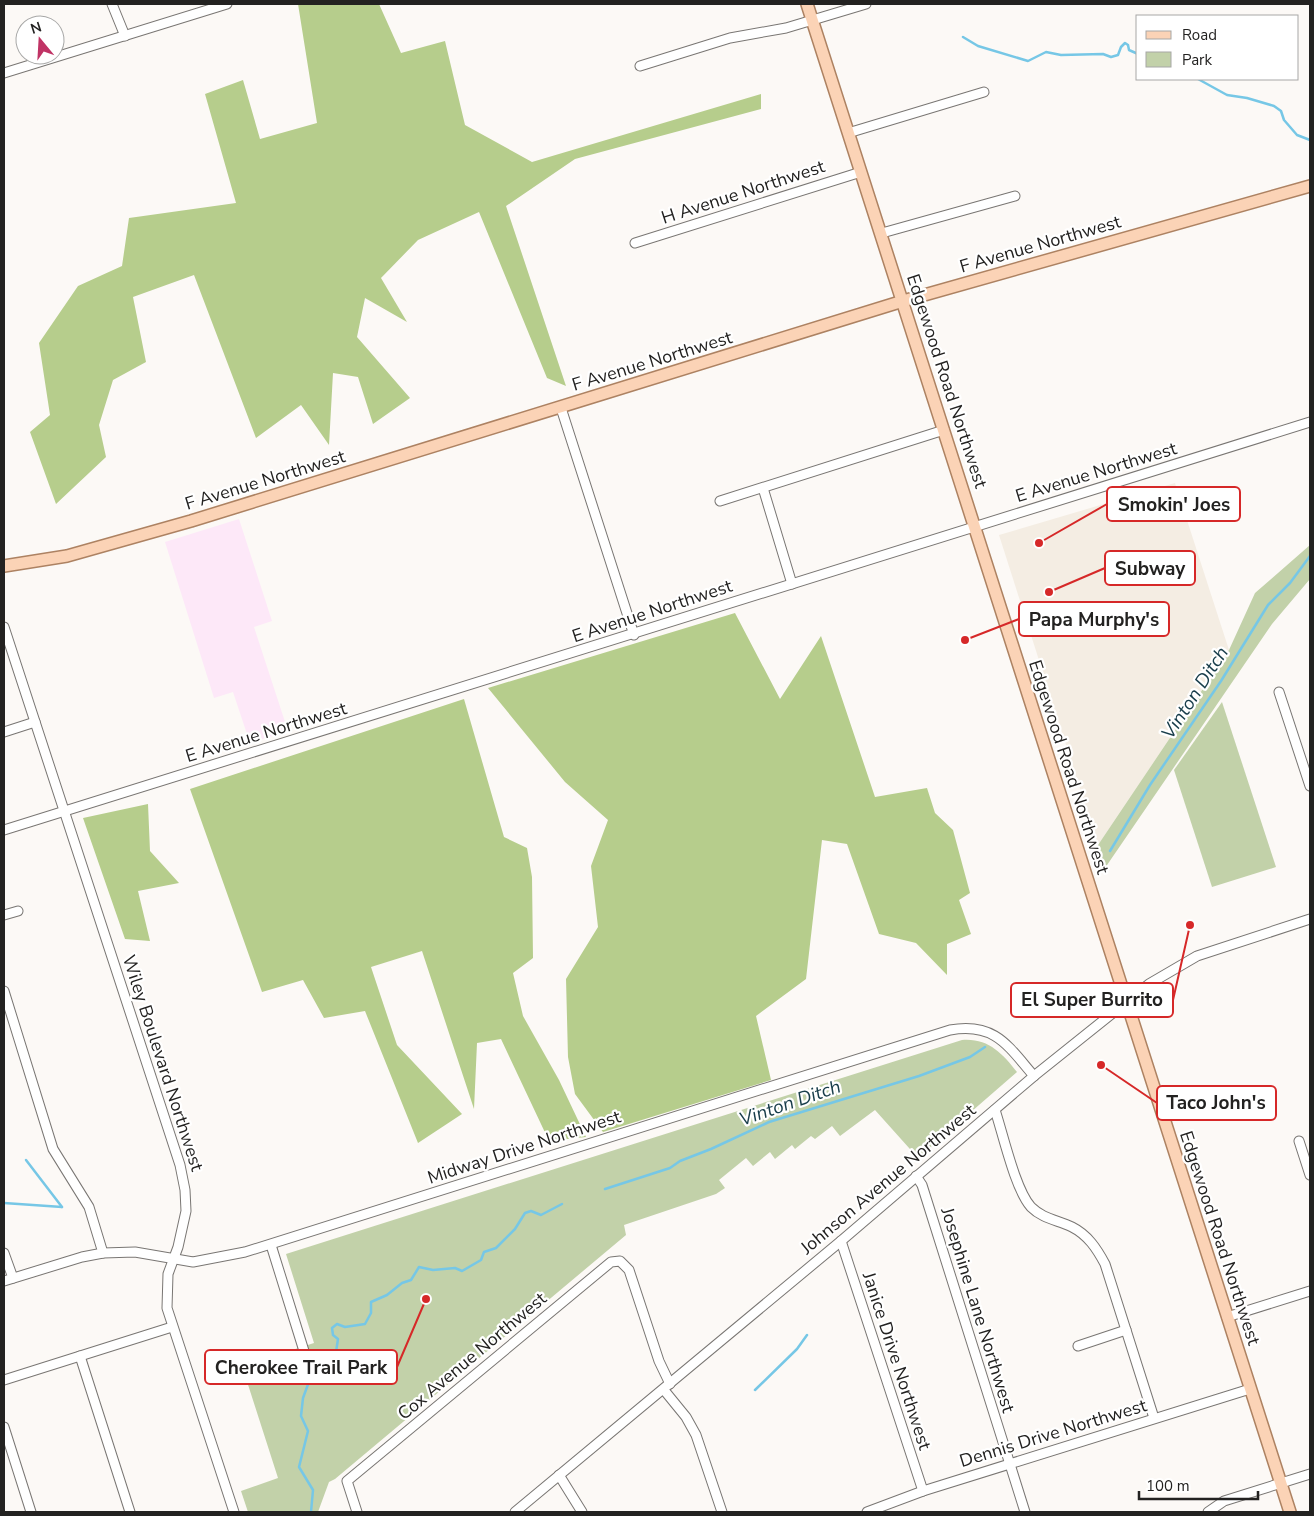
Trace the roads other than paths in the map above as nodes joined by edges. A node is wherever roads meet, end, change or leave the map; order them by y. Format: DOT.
graph roads {
  1 [pos="112,4"];
  2 [pos="227,4"];
  3 [pos="807,4"];
  4 [pos="866,4"];
  5 [pos="812,21"];
  6 [pos="125,36"];
  7 [pos="640,66"];
  8 [pos="4,73"];
  9 [pos="984,92"];
  10 [pos="848,133"];
  11 [pos="861,172"];
  12 [pos="1310,186"];
  13 [pos="1015,196"];
  14 [pos="882,233"];
  15 [pos="635,244"];
  16 [pos="903,301"];
  17 [pos="561,408"];
  18 [pos="1310,422"];
  19 [pos="944,430"];
  20 [pos="763,488"];
  21 [pos="720,501"];
  22 [pos="975,527"];
  23 [pos="4,566"];
  24 [pos="792,584"];
  25 [pos="4,627"];
  26 [pos="634,635"];
  27 [pos="1279,692"];
  28 [pos="35,722"];
  29 [pos="4,732"];
  30 [pos="1310,786"];
  31 [pos="65,811"];
  32 [pos="4,830"];
  33 [pos="18,911"];
  34 [pos="4,915"];
  35 [pos="1310,919"];
  36 [pos="4,991"];
  37 [pos="1126,1002"];
  38 [pos="14,1024"];
  39 [pos="4,1027"];
  40 [pos="1034,1076"];
  41 [pos="995,1110"];
  42 [pos="1299,1141"];
  43 [pos="1310,1175"];
  44 [pos="916,1176"];
  45 [pos="841,1241"];
  46 [pos="271,1245"];
  47 [pos="4,1253"];
  48 [pos="103,1253"];
  49 [pos="173,1260"];
  50 [pos="13,1278"];
  51 [pos="4,1281"];
  52 [pos="1310,1291"];
  53 [pos="1227,1317"];
  54 [pos="172,1327"];
  55 [pos="1126,1330"];
  56 [pos="1078,1346"];
  57 [pos="304,1351"];
  58 [pos="80,1356"];
  59 [pos="4,1380"];
  60 [pos="667,1387"];
  61 [pos="1250,1389"];
  62 [pos="1154,1418"];
  63 [pos="4,1427"];
  64 [pos="1010,1464"];
  65 [pos="1310,1474"];
  66 [pos="559,1476"];
  67 [pos="1280,1483"];
  68 [pos="923,1491"];
  69 [pos="31,1512"];
  70 [pos="130,1512"];
  71 [pos="234,1512"];
  72 [pos="357,1512"];
  73 [pos="515,1512"];
  74 [pos="582,1512"];
  75 [pos="722,1512"];
  76 [pos="867,1512"];
  77 [pos="1025,1512"];
  78 [pos="1208,1512"];
  79 [pos="1290,1512"];
  1 -- 6 [label="street"];
  2 -- 6 [label="street"];
  3 -- 5 [label="main road, Edgewood Road Northwest"];
  4 -- 5 [label="street"];
  5 -- 7 [label="street"];
  5 -- 10 [label="main road, Edgewood Road Northwest"];
  6 -- 8 [label="street"];
  9 -- 10 [label="street"];
  10 -- 11 [label="main road, Edgewood Road Northwest"];
  11 -- 14 [label="main road, Edgewood Road Northwest"];
  11 -- 15 [label="street, H Avenue Northwest"];
  12 -- 16 [label="main road, F Avenue Northwest"];
  13 -- 14 [label="street"];
  14 -- 16 [label="main road, Edgewood Road Northwest"];
  16 -- 17 [label="main road, F Avenue Northwest"];
  16 -- 19 [label="main road, Edgewood Road Northwest"];
  17 -- 23 [label="main road, F Avenue Northwest"];
  17 -- 26 [label="street"];
  18 -- 22 [label="street, E Avenue Northwest"];
  19 -- 20 [label="street"];
  19 -- 22 [label="main road, Edgewood Road Northwest"];
  20 -- 21 [label="street"];
  20 -- 24 [label="street"];
  22 -- 24 [label="street, E Avenue Northwest"];
  22 -- 37 [label="main road, Edgewood Road Northwest"];
  24 -- 26 [label="street, E Avenue Northwest"];
  25 -- 28 [label="street, Wiley Boulevard Northwest"];
  26 -- 31 [label="street, E Avenue Northwest"];
  27 -- 30 [label="street"];
  28 -- 29 [label="street"];
  28 -- 31 [label="street, Wiley Boulevard Northwest"];
  31 -- 32 [label="street, E Avenue Northwest"];
  31 -- 49 [label="street, Wiley Boulevard Northwest"];
  33 -- 34 [label="street"];
  35 -- 37 [label="street, Johnson Avenue Northwest"];
  36 -- 38 [label="street"];
  37 -- 40 [label="street, Johnson Avenue Northwest"];
  37 -- 53 [label="main road, Edgewood Road Northwest"];
  38 -- 39 [label="street"];
  38 -- 48 [label="street"];
  40 -- 41 [label="street, Johnson Avenue Northwest"];
  40 -- 46 [label="street, Midway Drive Northwest"];
  41 -- 44 [label="street, Johnson Avenue Northwest"];
  41 -- 55 [label="street"];
  42 -- 43 [label="street"];
  44 -- 45 [label="street, Johnson Avenue Northwest"];
  44 -- 64 [label="street, Josephine Lane Northwest"];
  45 -- 60 [label="street, Johnson Avenue Northwest"];
  45 -- 68 [label="street, Janice Drive Northwest"];
  46 -- 49 [label="street, Midway Drive Northwest"];
  46 -- 57 [label="street"];
  47 -- 50 [label="street"];
  48 -- 49 [label="street, Midway Drive Northwest"];
  48 -- 50 [label="street, Midway Drive Northwest"];
  49 -- 54 [label="street, Wiley Boulevard Northwest"];
  50 -- 51 [label="street, Midway Drive Northwest"];
  52 -- 53 [label="street"];
  53 -- 61 [label="main road, Edgewood Road Northwest"];
  54 -- 58 [label="street"];
  54 -- 71 [label="street, Wiley Boulevard Northwest"];
  55 -- 56 [label="street"];
  55 -- 62 [label="street"];
  58 -- 59 [label="street"];
  58 -- 70 [label="street"];
  60 -- 66 [label="street, Johnson Avenue Northwest"];
  60 -- 72 [label="street, Cox Avenue Northwest"];
  60 -- 75 [label="street"];
  61 -- 62 [label="street, Dennis Drive Northwest"];
  61 -- 67 [label="main road, Edgewood Road Northwest"];
  62 -- 64 [label="street, Dennis Drive Northwest"];
  63 -- 69 [label="street"];
  64 -- 68 [label="street, Dennis Drive Northwest"];
  64 -- 77 [label="street, Josephine Lane Northwest"];
  65 -- 67 [label="street"];
  66 -- 73 [label="street, Johnson Avenue Northwest"];
  66 -- 74 [label="street"];
  67 -- 78 [label="street"];
  67 -- 79 [label="main road, Edgewood Road Northwest"];
  68 -- 76 [label="street, Dennis Drive Northwest"];
}
